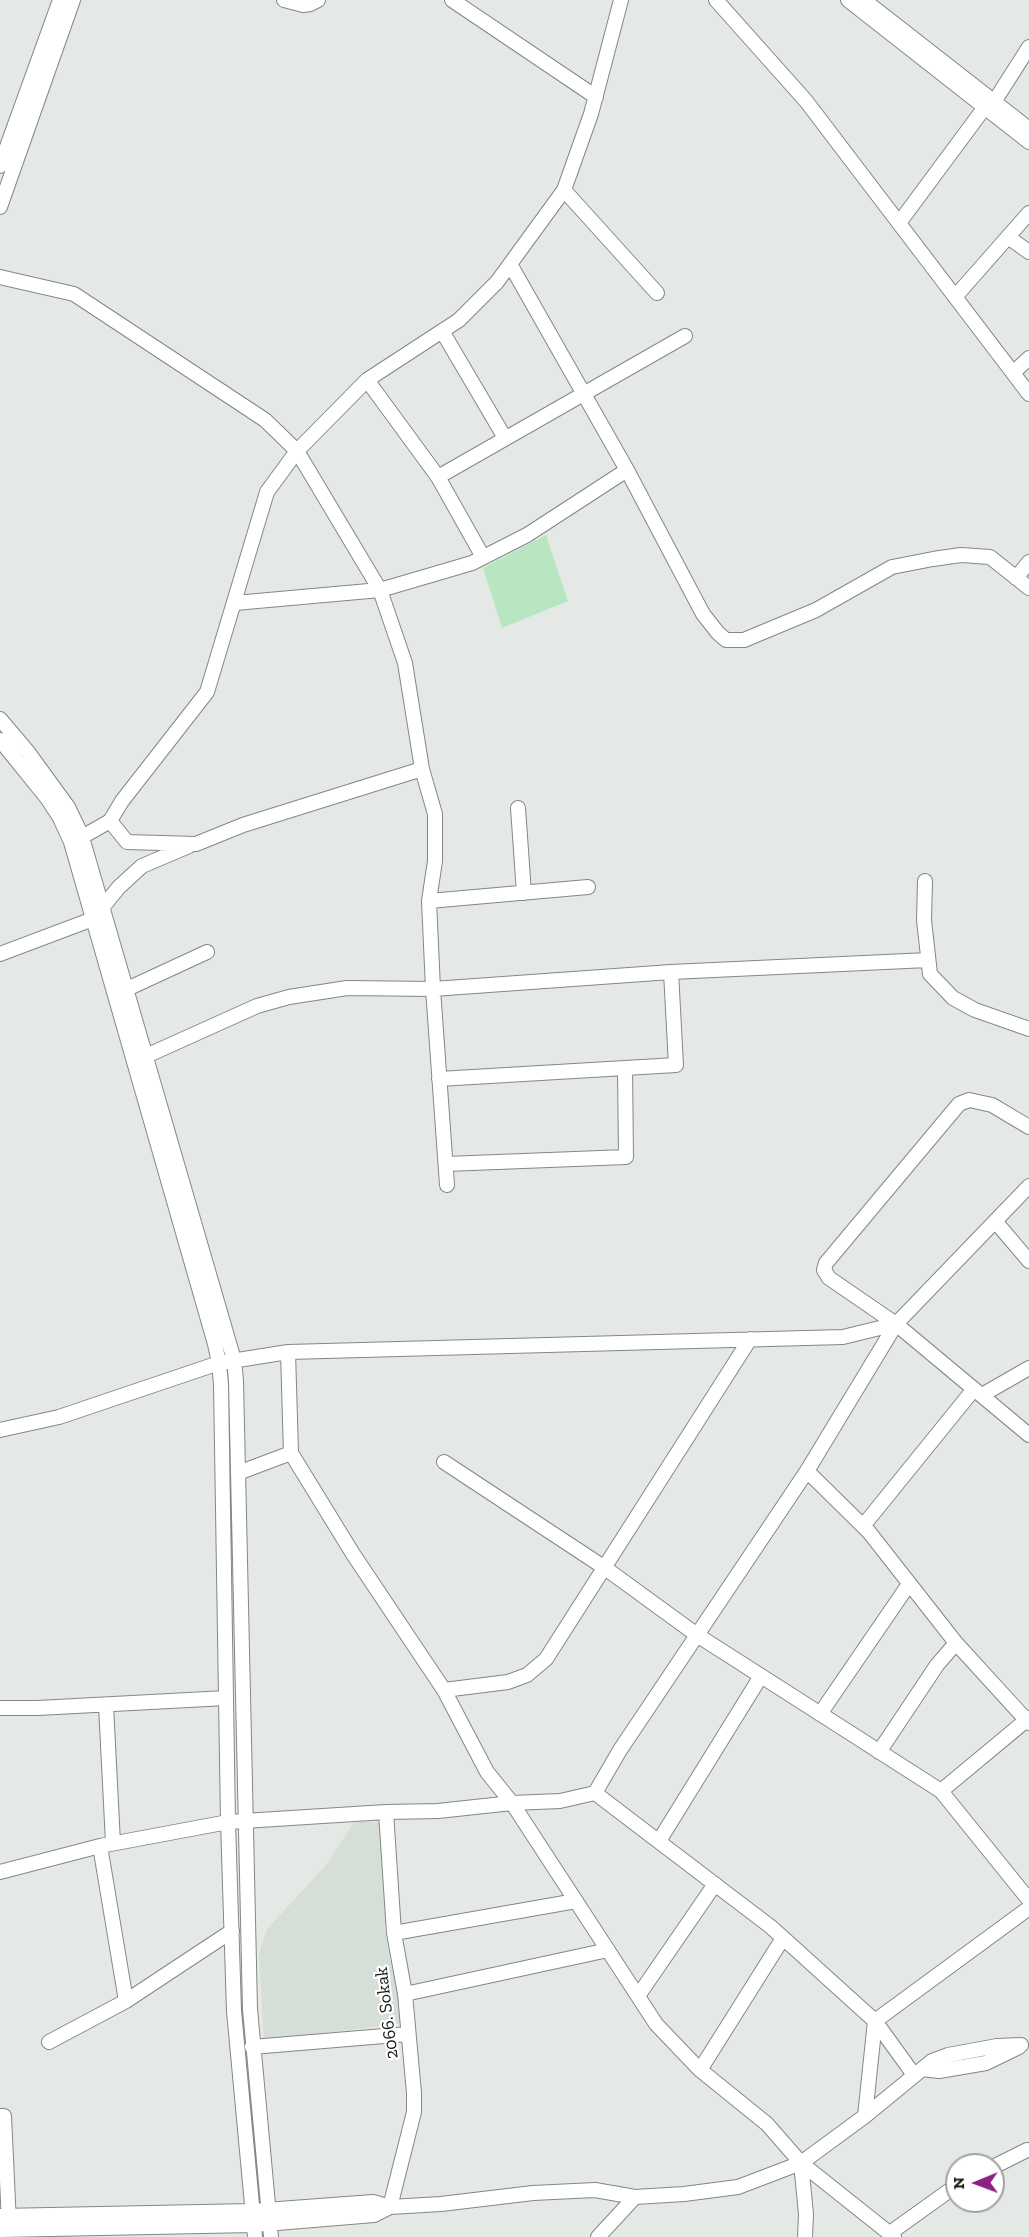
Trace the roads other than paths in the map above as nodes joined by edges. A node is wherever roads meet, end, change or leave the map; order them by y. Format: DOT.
graph roads {
  1 [pos="60,0"];
  2 [pos="73,0"];
  3 [pos="284,0"];
  4 [pos="318,0"];
  5 [pos="452,0"];
  6 [pos="621,0"];
  7 [pos="716,0"];
  8 [pos="848,0"];
  9 [pos="864,0"];
  10 [pos="1029,47"];
  11 [pos="596,97"];
  12 [pos="989,105"];
  13 [pos="1029,129"];
  14 [pos="1029,142"];
  15 [pos="0,166"];
  16 [pos="564,190"];
  17 [pos="0,207"];
  18 [pos="1029,213"];
  19 [pos="899,223"];
  20 [pos="1008,237"];
  21 [pos="1029,252"];
  22 [pos="510,264"];
  23 [pos="0,277"];
  24 [pos="657,293"];
  25 [pos="955,297"];
  26 [pos="442,331"];
  27 [pos="685,336"];
  28 [pos="1029,358"];
  29 [pos="1013,373"];
  30 [pos="367,380"];
  31 [pos="584,393"];
  32 [pos="1029,394"];
  33 [pos="505,438"];
  34 [pos="297,451"];
  35 [pos="627,470"];
  36 [pos="438,477"];
  37 [pos="483,557"];
  38 [pos="1029,562"];
  39 [pos="1016,578"];
  40 [pos="1029,588"];
  41 [pos="380,590"];
  42 [pos="235,603"];
  43 [pos="0,719"];
  44 [pos="0,740"];
  45 [pos="422,769"];
  46 [pos="518,808"];
  47 [pos="110,821"];
  48 [pos="82,837"];
  49 [pos="196,844"];
  50 [pos="925,881"];
  51 [pos="588,887"];
  52 [pos="524,893"];
  53 [pos="429,901"];
  54 [pos="103,907"];
  55 [pos="93,919"];
  56 [pos="207,952"];
  57 [pos="0,954"];
  58 [pos="928,960"];
  59 [pos="671,972"];
  60 [pos="126,989"];
  61 [pos="433,989"];
  62 [pos="1029,1029"];
  63 [pos="146,1056"];
  64 [pos="625,1068"];
  65 [pos="440,1079"];
  66 [pos="1029,1127"];
  67 [pos="446,1164"];
  68 [pos="447,1185"];
  69 [pos="1029,1186"];
  70 [pos="995,1221"];
  71 [pos="1029,1261"];
  72 [pos="896,1324"];
  73 [pos="750,1339"];
  74 [pos="288,1352"];
  75 [pos="234,1360"];
  76 [pos="219,1363"];
  77 [pos="1029,1368"];
  78 [pos="978,1392"];
  79 [pos="2,1430"];
  80 [pos="1029,1434"];
  81 [pos="0,1443"];
  82 [pos="291,1452"];
  83 [pos="444,1462"];
  84 [pos="807,1470"];
  85 [pos="238,1473"];
  86 [pos="863,1526"];
  87 [pos="605,1568"];
  88 [pos="909,1584"];
  89 [pos="697,1635"];
  90 [pos="956,1643"];
  91 [pos="761,1676"];
  92 [pos="444,1690"];
  93 [pos="226,1698"];
  94 [pos="106,1705"];
  95 [pos="0,1708"];
  96 [pos="820,1714"];
  97 [pos="1028,1721"];
  98 [pos="879,1752"];
  99 [pos="941,1791"];
  100 [pos="595,1792"];
  101 [pos="512,1803"];
  102 [pos="386,1812"];
  103 [pos="228,1822"];
  104 [pos="245,1822"];
  105 [pos="659,1840"];
  106 [pos="107,1844"];
  107 [pos="0,1872"];
  108 [pos="715,1884"];
  109 [pos="1029,1900"];
  110 [pos="576,1901"];
  111 [pos="1029,1908"];
  112 [pos="232,1931"];
  113 [pos="394,1933"];
  114 [pos="783,1938"];
  115 [pos="608,1950"];
  116 [pos="405,1994"];
  117 [pos="638,1996"];
  118 [pos="126,2001"];
  119 [pos="875,2021"];
  120 [pos="408,2034"];
  121 [pos="49,2042"];
  122 [pos="1025,2044"];
  123 [pos="252,2047"];
  124 [pos="700,2070"];
  125 [pos="918,2072"];
  126 [pos="0,2116"];
  127 [pos="865,2116"];
  128 [pos="1027,2150"];
  129 [pos="1005,2161"];
  130 [pos="801,2163"];
  131 [pos="945,2194"];
  132 [pos="635,2197"];
  133 [pos="390,2207"];
  134 [pos="267,2210"];
  135 [pos="252,2211"];
  136 [pos="5,2226"];
  137 [pos="270,2230"];
  138 [pos="254,2231"];
  139 [pos="163,2232"];
  140 [pos="892,2235"];
  141 [pos="598,2237"];
  142 [pos="805,2237"];
  1 -- 15 [label="street"];
  2 -- 17 [label="street"];
  3 -- 4 [label="street"];
  5 -- 11 [label="street"];
  6 -- 11 [label="street"];
  7 -- 19 [label="street"];
  8 -- 12 [label="street"];
  9 -- 12 [label="street"];
  10 -- 12 [label="street"];
  11 -- 16 [label="street"];
  12 -- 13 [label="street"];
  12 -- 14 [label="street"];
  12 -- 19 [label="street"];
  16 -- 22 [label="street"];
  16 -- 24 [label="street"];
  18 -- 20 [label="street"];
  19 -- 25 [label="street"];
  20 -- 21 [label="street"];
  20 -- 25 [label="street"];
  22 -- 26 [label="street"];
  22 -- 31 [label="street"];
  23 -- 34 [label="street"];
  25 -- 29 [label="street"];
  26 -- 30 [label="street"];
  26 -- 33 [label="street"];
  27 -- 31 [label="street"];
  28 -- 29 [label="street"];
  29 -- 32 [label="street"];
  30 -- 34 [label="street"];
  30 -- 36 [label="street"];
  31 -- 33 [label="street"];
  31 -- 35 [label="street"];
  33 -- 36 [label="street"];
  34 -- 41 [label="street"];
  34 -- 42 [label="street"];
  35 -- 37 [label="street"];
  35 -- 39 [label="street"];
  36 -- 37 [label="street"];
  37 -- 41 [label="street"];
  38 -- 39 [label="street"];
  39 -- 40 [label="street"];
  41 -- 42 [label="street"];
  41 -- 45 [label="street"];
  42 -- 47 [label="street"];
  43 -- 48 [label="street"];
  44 -- 55 [label="street"];
  45 -- 49 [label="street"];
  45 -- 53 [label="street"];
  46 -- 52 [label="street"];
  47 -- 48 [label="street"];
  47 -- 49 [label="street"];
  48 -- 54 [label="street"];
  49 -- 54 [label="street"];
  50 -- 58 [label="street"];
  51 -- 52 [label="street"];
  52 -- 53 [label="street"];
  53 -- 61 [label="street"];
  54 -- 55 [label="street"];
  54 -- 60 [label="street"];
  55 -- 57 [label="street"];
  55 -- 76 [label="street"];
  56 -- 60 [label="street"];
  58 -- 59 [label="street"];
  58 -- 62 [label="street"];
  59 -- 61 [label="street"];
  59 -- 64 [label="street"];
  60 -- 63 [label="street"];
  61 -- 63 [label="street"];
  61 -- 65 [label="street"];
  63 -- 75 [label="street"];
  64 -- 65 [label="street"];
  64 -- 67 [label="street"];
  65 -- 67 [label="street"];
  66 -- 72 [label="street"];
  67 -- 68 [label="street"];
  69 -- 70 [label="street"];
  70 -- 71 [label="street"];
  70 -- 72 [label="street"];
  72 -- 73 [label="street"];
  72 -- 78 [label="street"];
  72 -- 84 [label="street"];
  73 -- 74 [label="street"];
  73 -- 87 [label="street"];
  74 -- 75 [label="street"];
  74 -- 82 [label="street"];
  75 -- 76 [label="street"];
  75 -- 85 [label="street"];
  76 -- 79 [label="street"];
  76 -- 93 [label="street"];
  77 -- 78 [label="street"];
  78 -- 80 [label="street"];
  78 -- 86 [label="street"];
  79 -- 81 [label="street"];
  82 -- 85 [label="street"];
  82 -- 92 [label="street"];
  83 -- 87 [label="street"];
  84 -- 86 [label="street"];
  84 -- 89 [label="street"];
  85 -- 104 [label="street"];
  86 -- 88 [label="street"];
  87 -- 89 [label="street"];
  87 -- 92 [label="street"];
  88 -- 90 [label="street"];
  88 -- 96 [label="street"];
  89 -- 91 [label="street"];
  89 -- 100 [label="street"];
  90 -- 97 [label="street"];
  90 -- 98 [label="street"];
  91 -- 96 [label="street"];
  91 -- 105 [label="street"];
  92 -- 101 [label="street"];
  93 -- 94 [label="street"];
  93 -- 103 [label="street"];
  94 -- 95 [label="street"];
  94 -- 106 [label="street"];
  96 -- 98 [label="street"];
  97 -- 99 [label="street"];
  98 -- 99 [label="street"];
  99 -- 109 [label="street"];
  100 -- 101 [label="street"];
  100 -- 105 [label="street"];
  101 -- 102 [label="street"];
  101 -- 110 [label="street"];
  102 -- 104 [label="street"];
  102 -- 113 [label="street, 2066. Sokak"];
  103 -- 104 [label="street"];
  103 -- 106 [label="street"];
  103 -- 112 [label="street"];
  104 -- 123 [label="street"];
  105 -- 108 [label="street"];
  106 -- 107 [label="street"];
  106 -- 118 [label="street"];
  108 -- 114 [label="street"];
  108 -- 117 [label="street"];
  110 -- 113 [label="street"];
  110 -- 115 [label="street"];
  111 -- 119 [label="street"];
  112 -- 118 [label="street"];
  112 -- 135 [label="street"];
  113 -- 116 [label="street, 2066. Sokak"];
  114 -- 119 [label="street"];
  114 -- 124 [label="street"];
  115 -- 116 [label="street"];
  115 -- 117 [label="street"];
  116 -- 120 [label="street, 2066. Sokak"];
  117 -- 124 [label="street"];
  118 -- 121 [label="street"];
  119 -- 125 [label="street"];
  119 -- 127 [label="street"];
  120 -- 123 [label="street"];
  120 -- 133 [label="street, 2066. Sokak"];
  122 -- 125 [label="street"];
  123 -- 134 [label="street"];
  124 -- 130 [label="street"];
  125 -- 127 [label="street"];
  126 -- 136 [label="street"];
  127 -- 130 [label="street"];
  128 -- 129 [label="street"];
  130 -- 132 [label="street"];
  130 -- 140 [label="street"];
  130 -- 142 [label="street"];
  131 -- 140 [label="street"];
  132 -- 133 [label="street"];
  132 -- 141 [label="street"];
  133 -- 134 [label="street"];
  133 -- 137 [label="street"];
  134 -- 135 [label="street"];
  134 -- 137 [label="street"];
  135 -- 136 [label="street"];
  135 -- 138 [label="street"];
  136 -- 139 [label="street"];
  137 -- 138 [label="street"];
  138 -- 139 [label="street"];
}
